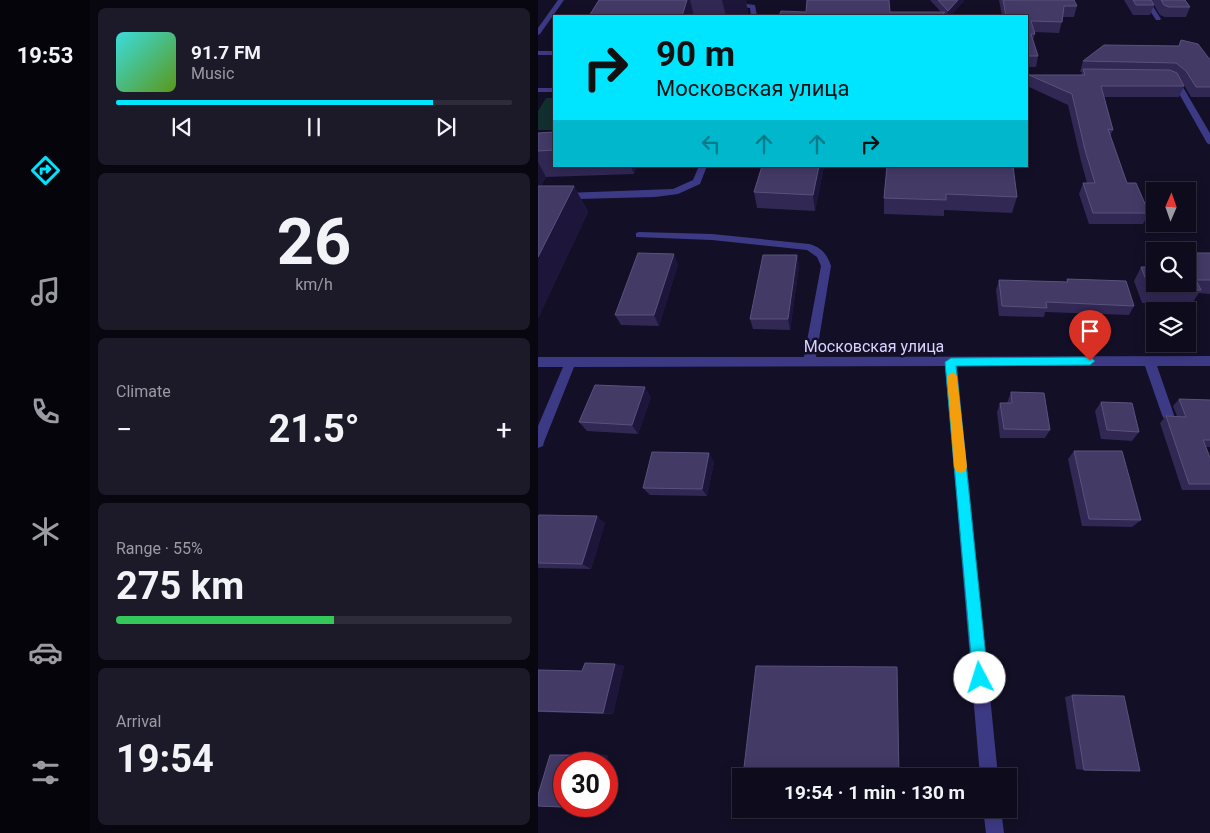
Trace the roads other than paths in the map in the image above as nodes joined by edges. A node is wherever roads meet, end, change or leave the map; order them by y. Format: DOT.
graph roads {
  1 [pos="561,0"];
  2 [pos="1146,0"];
  3 [pos="723,4"];
  4 [pos="754,15"];
  5 [pos="1158,19"];
  6 [pos="541,30"];
  7 [pos="538,53"];
  8 [pos="553,53"];
  9 [pos="1162,77"];
  10 [pos="538,90"];
  11 [pos="553,90"];
  12 [pos="1210,143"];
  13 [pos="703,167"];
  14 [pos="538,197"];
  15 [pos="639,236"];
  16 [pos="1149,361"];
  17 [pos="1210,361"];
  18 [pos="538,362"];
  19 [pos="809,362"];
  20 [pos="951,362"];
  21 [pos="570,363"];
  22 [pos="1168,415"];
  23 [pos="538,442"];
  24 [pos="988,768"];
  25 [pos="993,818"];
  26 [pos="994,833"];
  1 -- 6 [label="street"];
  2 -- 5 [label="street"];
  3 -- 4 [label="street"];
  7 -- 8 [label="street"];
  9 -- 12 [label="street"];
  10 -- 11 [label="street"];
  13 -- 14 [label="street"];
  15 -- 19 [label="street"];
  16 -- 17 [label="street, Московская улица"];
  16 -- 20 [label="street, Московская улица"];
  16 -- 22 [label="street"];
  18 -- 21 [label="street, Московская улица"];
  19 -- 20 [label="street, Московская улица"];
  19 -- 21 [label="street, Московская улица"];
  20 -- 24 [label="street"];
  21 -- 23 [label="street"];
  25 -- 26 [label="street"];
}
